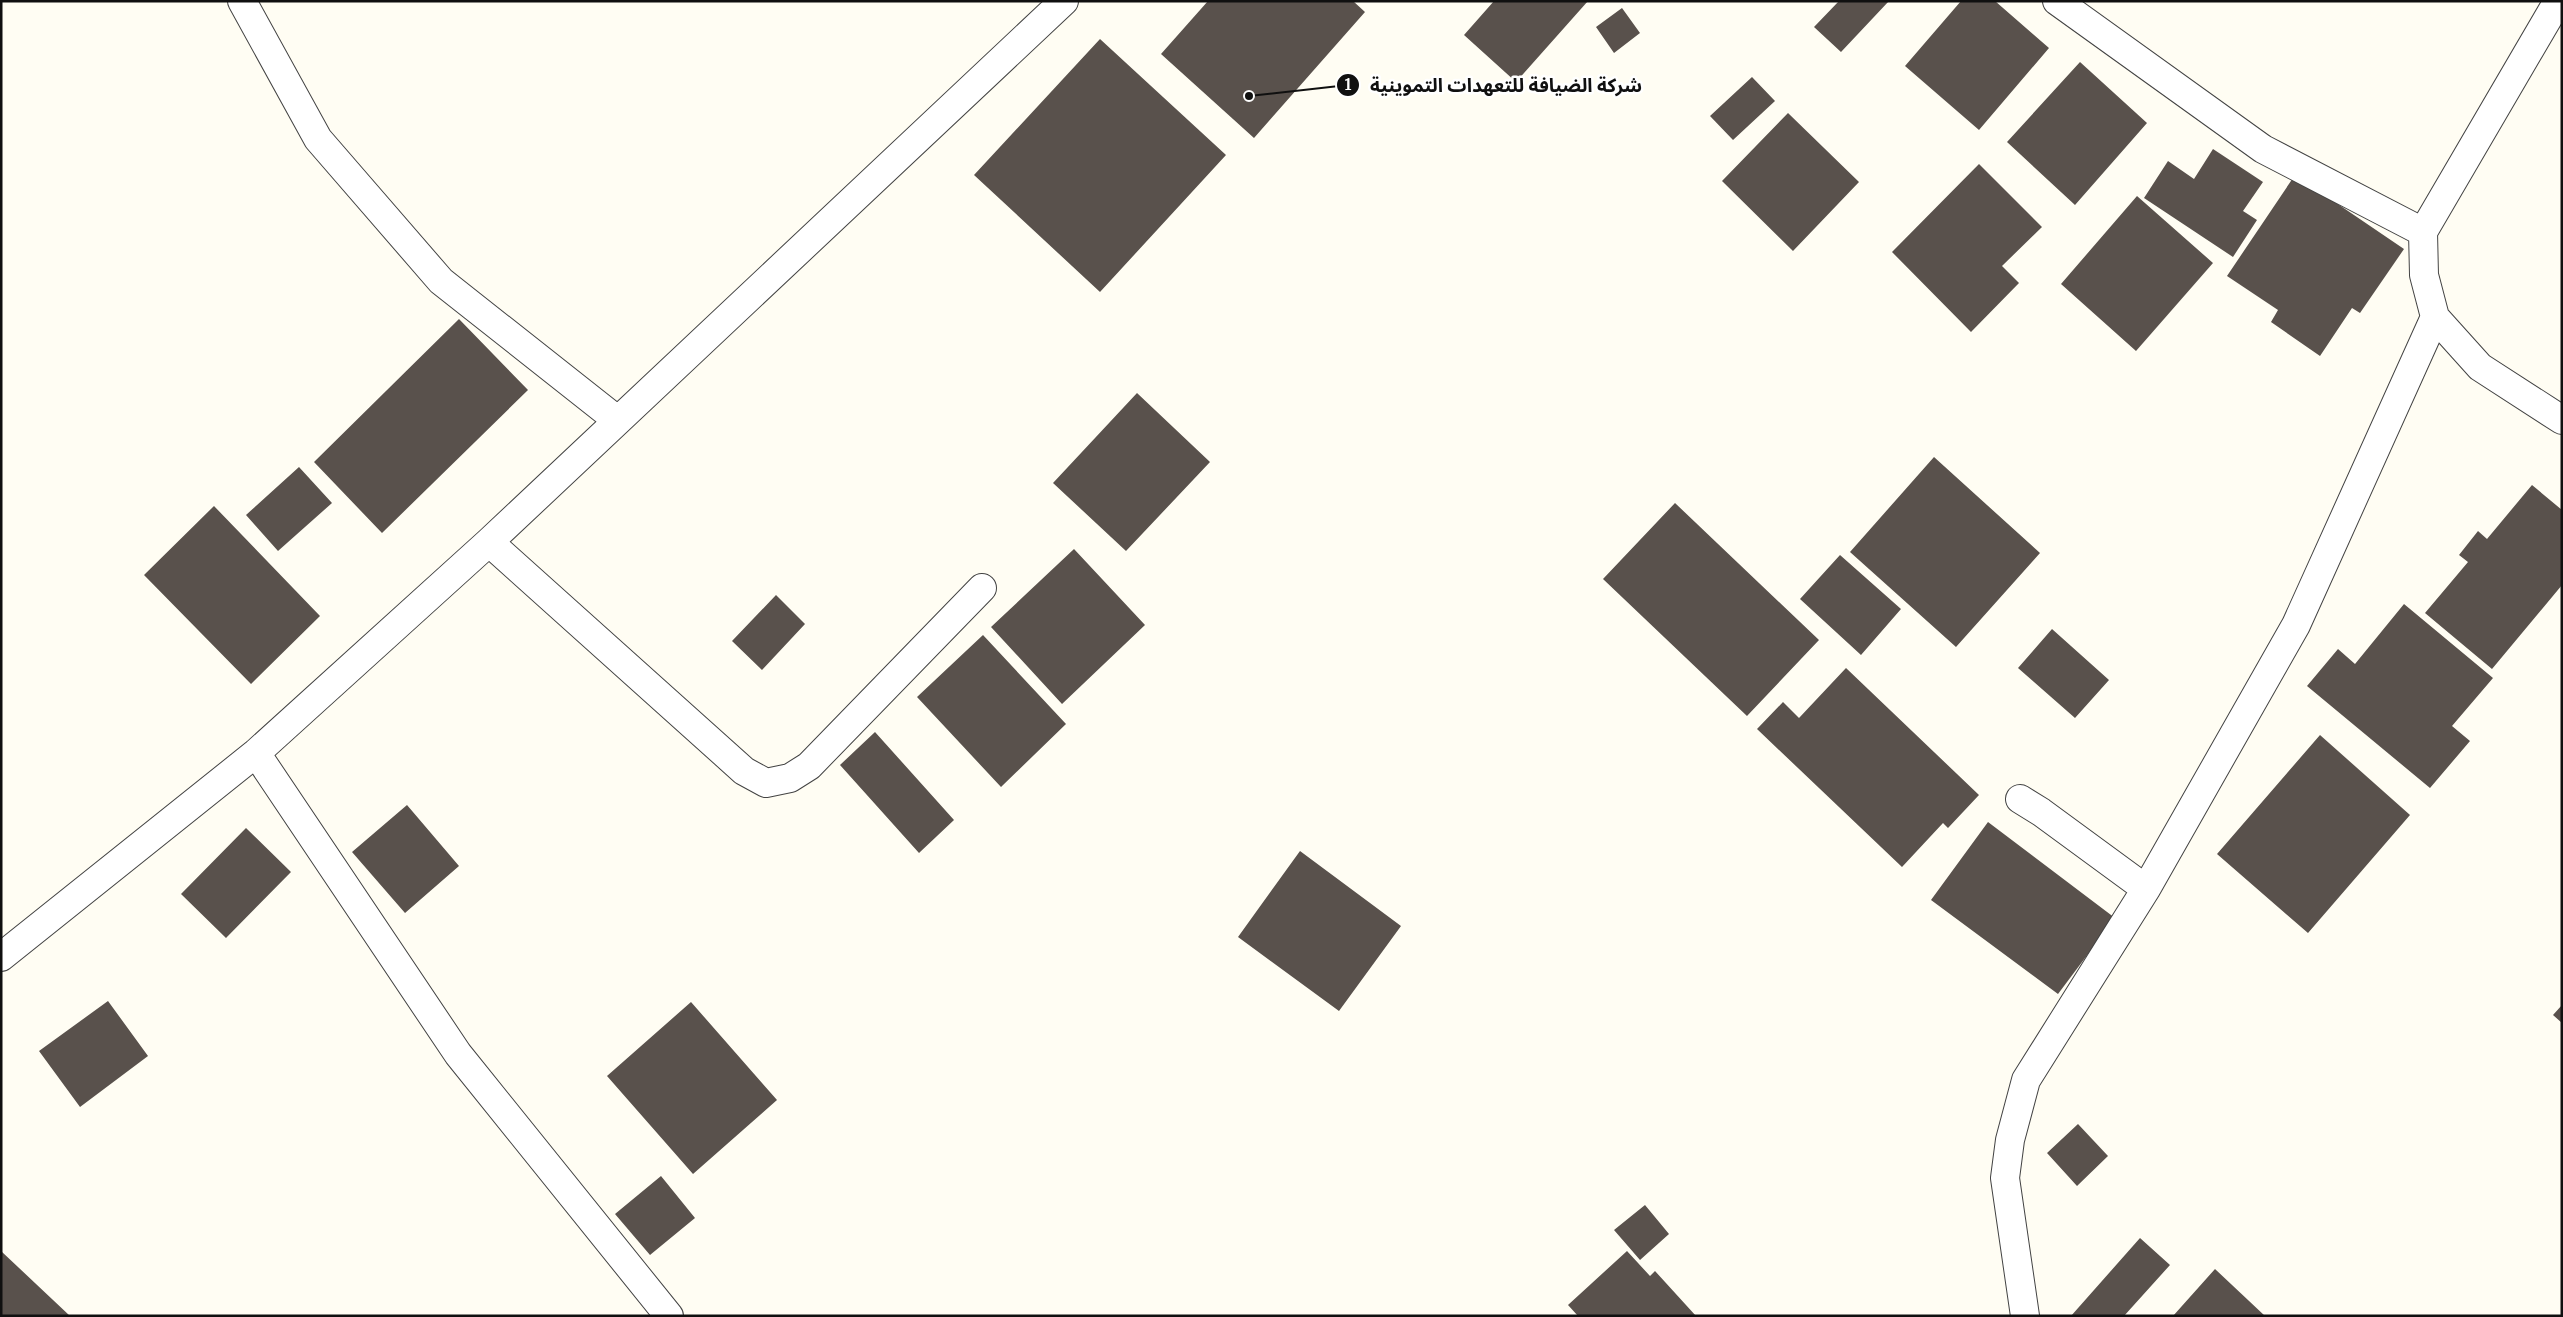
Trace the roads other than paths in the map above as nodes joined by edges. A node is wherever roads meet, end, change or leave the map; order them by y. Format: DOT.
graph roads {
  1 [pos="242,1"];
  2 [pos="1064,1"];
  3 [pos="2057,1"];
  4 [pos="2558,1"];
  5 [pos="2423,232"];
  6 [pos="2435,317"];
  7 [pos="617,420"];
  8 [pos="2562,420"];
  9 [pos="490,542"];
  10 [pos="982,588"];
  11 [pos="256,753"];
  12 [pos="2020,799"];
  13 [pos="2146,889"];
  14 [pos="1,957"];
  15 [pos="669,1316"];
  16 [pos="2024,1316"];
  1 -- 7 [label="street"];
  2 -- 7 [label="street"];
  3 -- 5 [label="street"];
  4 -- 5 [label="street"];
  5 -- 6 [label="street"];
  6 -- 8 [label="street"];
  6 -- 13 [label="street"];
  7 -- 9 [label="street"];
  9 -- 10 [label="street"];
  9 -- 11 [label="street"];
  11 -- 14 [label="street"];
  11 -- 15 [label="street"];
  12 -- 13 [label="street"];
  13 -- 16 [label="street"];
}
